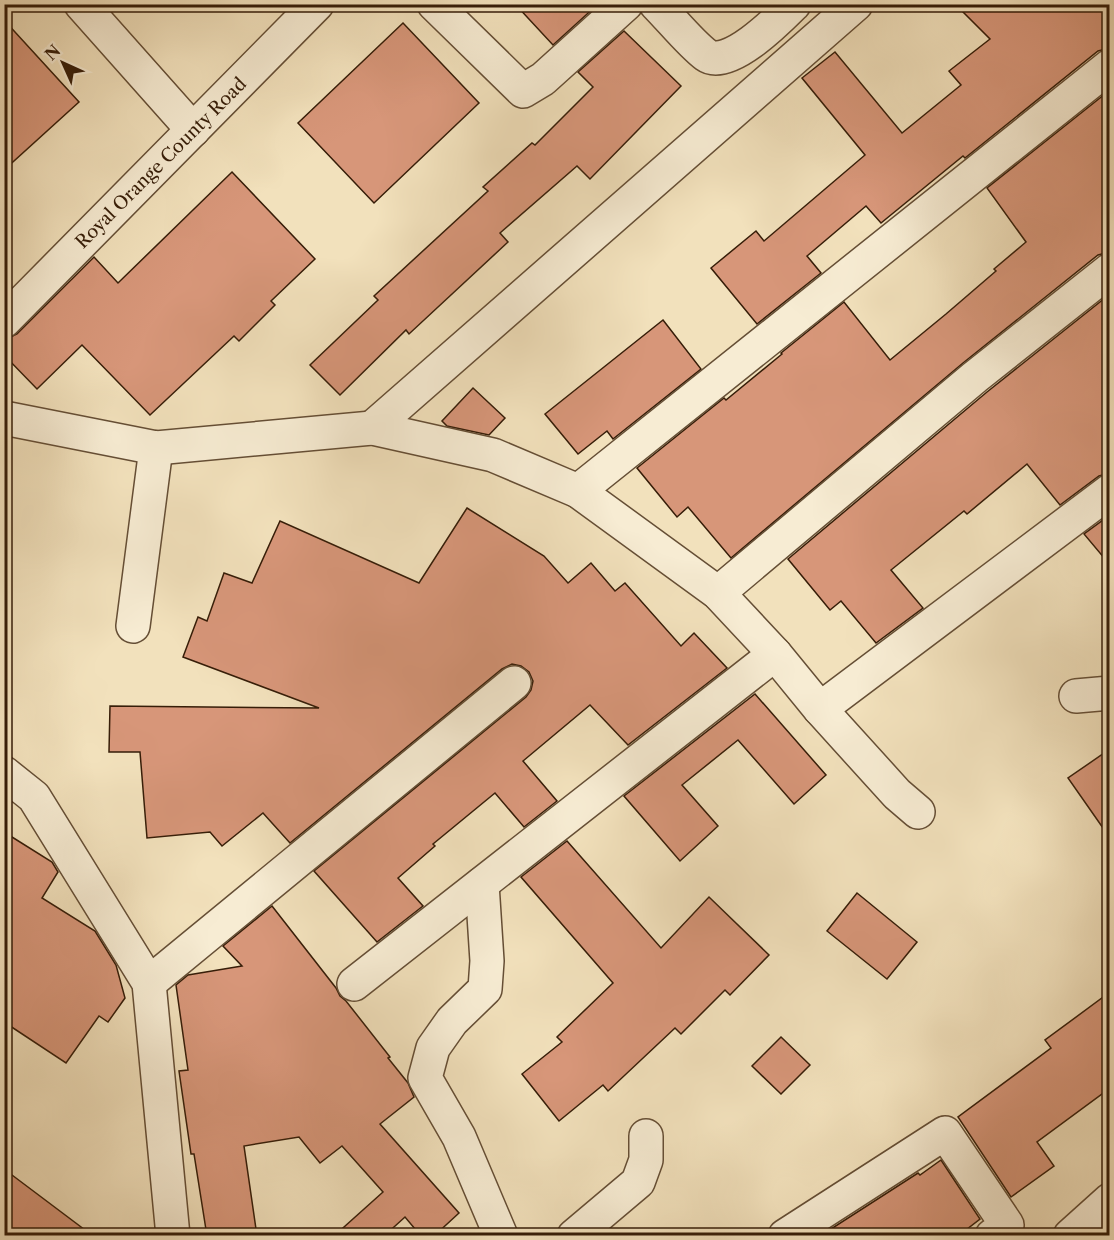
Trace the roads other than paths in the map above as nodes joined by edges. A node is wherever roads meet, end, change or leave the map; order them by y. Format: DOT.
graph roads {
  1 [pos="81,4"];
  2 [pos="317,4"];
  3 [pos="434,4"];
  4 [pos="626,4"];
  5 [pos="656,4"];
  6 [pos="794,4"];
  7 [pos="856,4"];
  8 [pos="1110,66"];
  9 [pos="193,130"];
  10 [pos="1110,270"];
  11 [pos="4,321"];
  12 [pos="4,418"];
  13 [pos="372,428"];
  14 [pos="156,448"];
  15 [pos="578,491"];
  16 [pos="1110,491"];
  17 [pos="718,593"];
  18 [pos="133,626"];
  19 [pos="775,654"];
  20 [pos="514,683"];
  21 [pos="1110,693"];
  22 [pos="1076,696"];
  23 [pos="820,709"];
  24 [pos="6,776"];
  25 [pos="918,812"];
  26 [pos="482,884"];
  27 [pos="149,983"];
  28 [pos="354,984"];
  29 [pos="646,1136"];
  30 [pos="1110,1200"];
  31 [pos="173,1236"];
  32 [pos="501,1236"];
  33 [pos="574,1236"];
  34 [pos="785,1236"];
  35 [pos="992,1236"];
  36 [pos="1070,1236"];
  1 -- 9 [label="street"];
  2 -- 9 [label="street, Royal Orange County Road"];
  3 -- 4 [label="street"];
  5 -- 6 [label="street"];
  7 -- 13 [label="street"];
  8 -- 15 [label="street"];
  9 -- 11 [label="street, Royal Orange County Road"];
  10 -- 17 [label="street"];
  12 -- 14 [label="street"];
  13 -- 14 [label="street"];
  13 -- 15 [label="street"];
  14 -- 18 [label="street"];
  15 -- 17 [label="street"];
  16 -- 23 [label="street"];
  17 -- 19 [label="street"];
  19 -- 23 [label="street"];
  19 -- 26 [label="street"];
  20 -- 27 [label="street"];
  21 -- 22 [label="street"];
  23 -- 25 [label="street"];
  24 -- 27 [label="street"];
  26 -- 28 [label="street"];
  26 -- 32 [label="street"];
  27 -- 31 [label="street"];
  29 -- 33 [label="street"];
  30 -- 36 [label="street"];
  34 -- 35 [label="street"];
}
